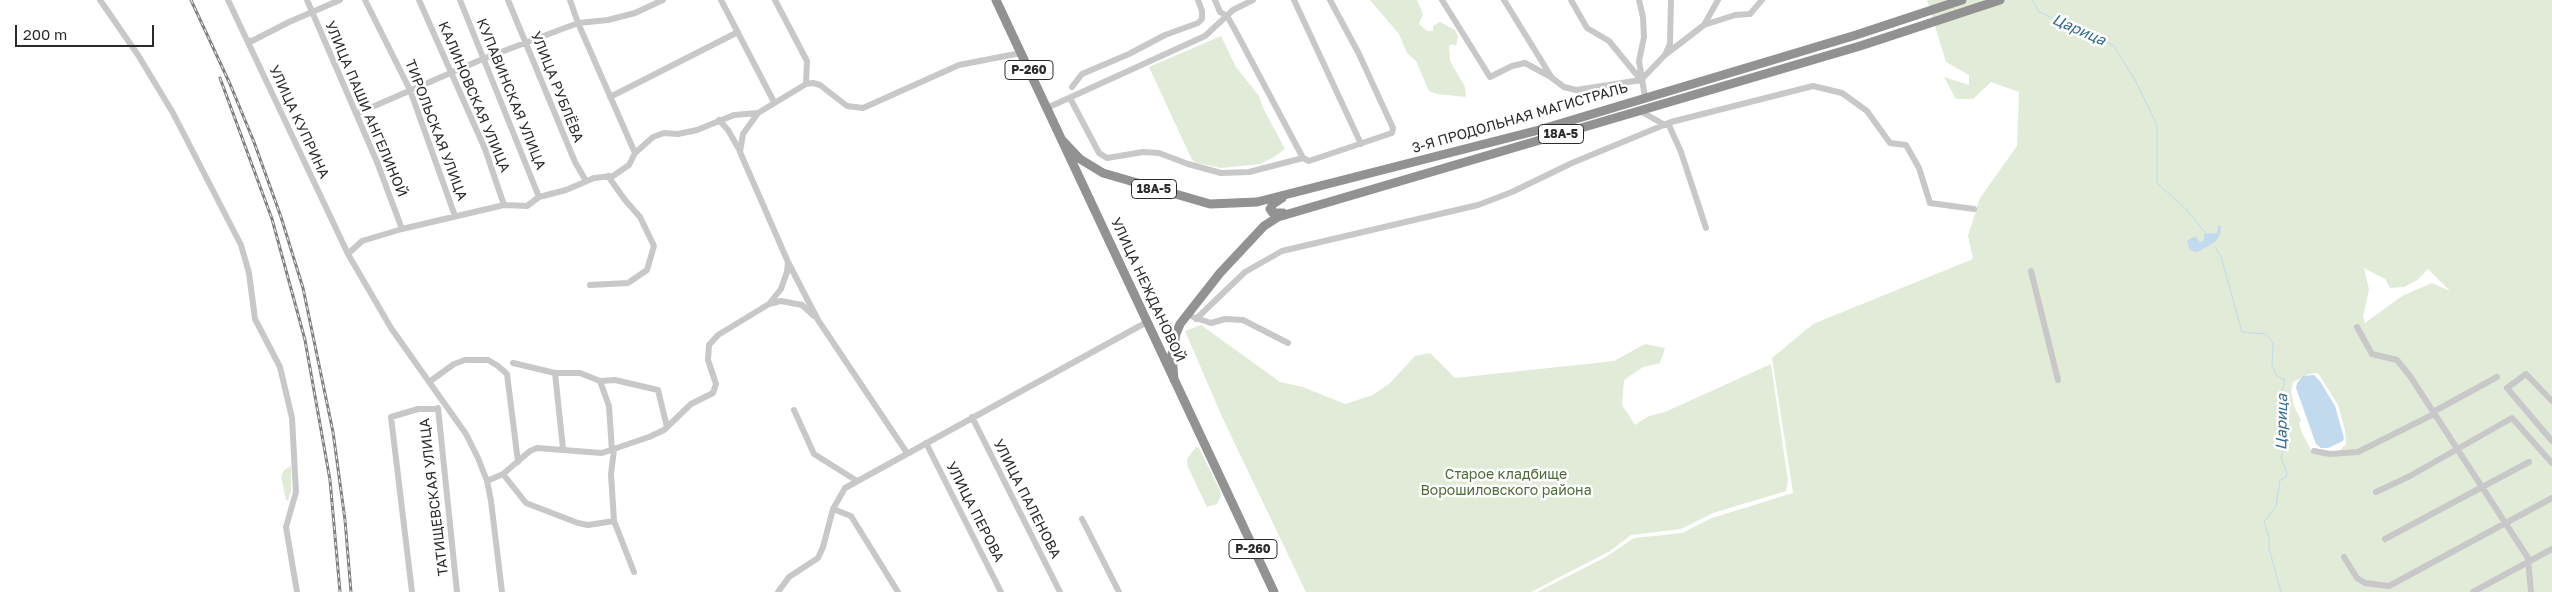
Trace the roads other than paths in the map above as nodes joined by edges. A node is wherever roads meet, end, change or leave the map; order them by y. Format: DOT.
graph roads {
  1 [pos="100,0"];
  2 [pos="228,0"];
  3 [pos="307,0"];
  4 [pos="340,0"];
  5 [pos="365,0"];
  6 [pos="419,0"];
  7 [pos="460,0"];
  8 [pos="508,0"];
  9 [pos="570,0"];
  10 [pos="662,0"];
  11 [pos="721,0"];
  12 [pos="775,0"];
  13 [pos="996,0"];
  14 [pos="1198,0"];
  15 [pos="1215,0"];
  16 [pos="1253,0"];
  17 [pos="1294,0"];
  18 [pos="1330,0"];
  19 [pos="1442,0"];
  20 [pos="1504,0"];
  21 [pos="1571,0"];
  22 [pos="1639,0"];
  23 [pos="1671,0"];
  24 [pos="1718,0"];
  25 [pos="1762,0"];
  26 [pos="1962,0"];
  27 [pos="2000,0"];
  28 [pos="312,12"];
  29 [pos="1227,16"];
  30 [pos="578,23"];
  31 [pos="1704,25"];
  32 [pos="738,32"];
  33 [pos="247,40"];
  34 [pos="525,43"];
  35 [pos="1021,53"];
  36 [pos="1665,55"];
  37 [pos="484,58"];
  38 [pos="450,73"];
  39 [pos="1552,78"];
  40 [pos="1641,80"];
  41 [pos="806,84"];
  42 [pos="1072,87"];
  43 [pos="410,90"];
  44 [pos="610,97"];
  45 [pos="1645,97"];
  46 [pos="1070,98"];
  47 [pos="774,102"];
  48 [pos="1047,108"];
  49 [pos="1640,111"];
  50 [pos="758,113"];
  51 [pos="356,114"];
  52 [pos="719,120"];
  53 [pos="1666,124"];
  54 [pos="743,134"];
  55 [pos="731,136"];
  56 [pos="1063,140"];
  57 [pos="1361,144"];
  58 [pos="740,152"];
  59 [pos="635,154"];
  60 [pos="1303,158"];
  61 [pos="1103,173"];
  62 [pos="608,176"];
  63 [pos="586,181"];
  64 [pos="1082,182"];
  65 [pos="1289,194"];
  66 [pos="539,197"];
  67 [pos="1257,202"];
  68 [pos="504,205"];
  69 [pos="1974,209"];
  70 [pos="1294,211"];
  71 [pos="455,216"];
  72 [pos="1264,226"];
  73 [pos="1706,228"];
  74 [pos="402,229"];
  75 [pos="348,254"];
  76 [pos="788,262"];
  77 [pos="2031,271"];
  78 [pos="590,284"];
  79 [pos="769,304"];
  80 [pos="1192,316"];
  81 [pos="818,320"];
  82 [pos="1147,322"];
  83 [pos="2356,327"];
  84 [pos="1176,334"];
  85 [pos="1154,338"];
  86 [pos="1288,343"];
  87 [pos="512,363"];
  88 [pos="555,373"];
  89 [pos="2498,377"];
  90 [pos="1174,380"];
  91 [pos="2058,380"];
  92 [pos="600,381"];
  93 [pos="429,382"];
  94 [pos="2552,401"];
  95 [pos="444,403"];
  96 [pos="436,409"];
  97 [pos="794,410"];
  98 [pos="2433,412"];
  99 [pos="972,417"];
  100 [pos="667,427"];
  101 [pos="2552,442"];
  102 [pos="926,443"];
  103 [pos="563,449"];
  104 [pos="2458,449"];
  105 [pos="613,451"];
  106 [pos="2314,451"];
  107 [pos="907,453"];
  108 [pos="518,462"];
  109 [pos="2529,462"];
  110 [pos="2552,463"];
  111 [pos="503,474"];
  112 [pos="487,481"];
  113 [pos="857,481"];
  114 [pos="2482,487"];
  115 [pos="2376,492"];
  116 [pos="2552,498"];
  117 [pos="833,509"];
  118 [pos="1082,519"];
  119 [pos="614,521"];
  120 [pos="2506,523"];
  121 [pos="2385,539"];
  122 [pos="2552,549"];
  123 [pos="2344,557"];
  124 [pos="2528,561"];
  125 [pos="634,572"];
  126 [pos="297,592"];
  127 [pos="412,592"];
  128 [pos="457,592"];
  129 [pos="502,592"];
  130 [pos="778,592"];
  131 [pos="898,592"];
  132 [pos="1001,592"];
  133 [pos="1060,592"];
  134 [pos="1119,592"];
  135 [pos="1274,592"];
  136 [pos="2473,592"];
  137 [pos="2531,592"];
  1 -- 126 [label="street"];
  2 -- 33 [label="street, УЛИЦА КУПРИНА"];
  3 -- 28 [label="street, УЛИЦА ПАШИ АНГЕЛИНОЙ"];
  4 -- 28 [label="street"];
  5 -- 43 [label="street, ТИРОЛЬСКАЯ УЛИЦА"];
  6 -- 38 [label="street, КАЛИНОВСКАЯ УЛИЦА"];
  7 -- 37 [label="street, КУПАВИНСКАЯ УЛИЦА"];
  8 -- 34 [label="street, УЛИЦА РУБЛЁВА"];
  9 -- 30 [label="street"];
  10 -- 30 [label="street"];
  11 -- 32 [label="street"];
  12 -- 41 [label="street"];
  13 -- 35 [label="highway, УЛИЦА НЕЖДАНОВОЙ / Р-260"];
  14 -- 42 [label="street"];
  15 -- 29 [label="street"];
  16 -- 29 [label="street"];
  17 -- 57 [label="street"];
  18 -- 57 [label="street"];
  19 -- 39 [label="street"];
  20 -- 39 [label="street"];
  21 -- 40 [label="street"];
  22 -- 40 [label="street"];
  23 -- 36 [label="street"];
  24 -- 31 [label="street"];
  25 -- 31 [label="street"];
  26 -- 45 [label="highway, 3-Я ПРОДОЛЬНАЯ МАГИСТРАЛЬ / 18А-5"];
  27 -- 49 [label="highway, 3-Я ПРОДОЛЬНАЯ МАГИСТРАЛЬ / 18А-5"];
  28 -- 33 [label="street"];
  28 -- 51 [label="street, УЛИЦА ПАШИ АНГЕЛИНОЙ"];
  29 -- 46 [label="street"];
  29 -- 60 [label="street"];
  30 -- 34 [label="street"];
  30 -- 44 [label="street"];
  31 -- 36 [label="street"];
  32 -- 44 [label="street"];
  32 -- 47 [label="street"];
  33 -- 75 [label="street, УЛИЦА КУПРИНА"];
  34 -- 37 [label="street"];
  34 -- 63 [label="street, УЛИЦА РУБЛЁВА"];
  35 -- 41 [label="street"];
  35 -- 48 [label="highway, УЛИЦА НЕЖДАНОВОЙ / Р-260"];
  36 -- 40 [label="street"];
  37 -- 38 [label="street"];
  37 -- 66 [label="street, КУПАВИНСКАЯ УЛИЦА"];
  38 -- 43 [label="street"];
  38 -- 68 [label="street, КАЛИНОВСКАЯ УЛИЦА"];
  39 -- 40 [label="street"];
  40 -- 45 [label="street"];
  41 -- 47 [label="street"];
  43 -- 51 [label="street"];
  43 -- 71 [label="street, ТИРОЛЬСКАЯ УЛИЦА"];
  44 -- 59 [label="street"];
  45 -- 65 [label="highway, 3-Я ПРОДОЛЬНАЯ МАГИСТРАЛЬ / 18А-5"];
  46 -- 48 [label="street"];
  46 -- 60 [label="street"];
  47 -- 50 [label="street"];
  48 -- 56 [label="highway, УЛИЦА НЕЖДАНОВОЙ / Р-260"];
  49 -- 53 [label="street"];
  49 -- 70 [label="highway, 3-Я ПРОДОЛЬНАЯ МАГИСТРАЛЬ / 18А-5"];
  50 -- 52 [label="street"];
  50 -- 54 [label="street"];
  51 -- 74 [label="street, УЛИЦА ПАШИ АНГЕЛИНОЙ"];
  52 -- 55 [label="street"];
  52 -- 59 [label="street"];
  53 -- 69 [label="street"];
  53 -- 73 [label="street"];
  53 -- 80 [label="street"];
  54 -- 55 [label="street"];
  54 -- 58 [label="street"];
  55 -- 58 [label="street"];
  56 -- 61 [label="highway, 3-Я ПРОДОЛЬНАЯ МАГИСТРАЛЬ / 18А-5"];
  56 -- 64 [label="highway, УЛИЦА НЕЖДАНОВОЙ / Р-260"];
  57 -- 60 [label="street"];
  58 -- 76 [label="street"];
  59 -- 62 [label="street"];
  61 -- 64 [label="highway"];
  61 -- 67 [label="highway, 3-Я ПРОДОЛЬНАЯ МАГИСТРАЛЬ / 18А-5"];
  62 -- 63 [label="street"];
  62 -- 78 [label="street"];
  63 -- 66 [label="street"];
  64 -- 82 [label="highway, УЛИЦА НЕЖДАНОВОЙ / Р-260"];
  65 -- 67 [label="highway, 3-Я ПРОДОЛЬНАЯ МАГИСТРАЛЬ / 18А-5"];
  65 -- 70 [label="highway"];
  66 -- 68 [label="street"];
  67 -- 72 [label="highway"];
  68 -- 71 [label="street"];
  70 -- 72 [label="highway, 3-Я ПРОДОЛЬНАЯ МАГИСТРАЛЬ / 18А-5"];
  71 -- 74 [label="street"];
  72 -- 80 [label="highway, 3-Я ПРОДОЛЬНАЯ МАГИСТРАЛЬ / 18А-5"];
  74 -- 75 [label="street"];
  75 -- 93 [label="street, УЛИЦА КУПРИНА"];
  76 -- 79 [label="street"];
  76 -- 81 [label="street"];
  77 -- 91 [label="street"];
  79 -- 81 [label="street"];
  79 -- 100 [label="street"];
  80 -- 84 [label="highway, 3-Я ПРОДОЛЬНАЯ МАГИСТРАЛЬ / 18А-5"];
  80 -- 86 [label="street"];
  81 -- 107 [label="street"];
  82 -- 85 [label="highway, УЛИЦА НЕЖДАНОВОЙ / Р-260"];
  82 -- 99 [label="street"];
  83 -- 98 [label="street"];
  84 -- 85 [label="highway"];
  84 -- 90 [label="highway"];
  85 -- 90 [label="highway, УЛИЦА НЕЖДАНОВОЙ / Р-260"];
  87 -- 88 [label="street"];
  88 -- 92 [label="street"];
  88 -- 103 [label="street"];
  89 -- 98 [label="street"];
  90 -- 135 [label="highway, УЛИЦА НЕЖДАНОВОЙ / Р-260"];
  92 -- 100 [label="street"];
  92 -- 105 [label="street"];
  93 -- 95 [label="street, УЛИЦА КУПРИНА"];
  93 -- 108 [label="street"];
  94 -- 101 [label="street"];
  95 -- 96 [label="street, ТАТИЩЕВСКАЯ УЛИЦА"];
  95 -- 112 [label="street, УЛИЦА КУПРИНА"];
  96 -- 127 [label="street"];
  96 -- 128 [label="street, ТАТИЩЕВСКАЯ УЛИЦА"];
  97 -- 113 [label="street"];
  98 -- 104 [label="street"];
  98 -- 106 [label="street"];
  99 -- 102 [label="street"];
  99 -- 133 [label="street, УЛИЦА ПАЛЕНОВА"];
  100 -- 105 [label="street"];
  102 -- 107 [label="street"];
  102 -- 132 [label="street, УЛИЦА ПЕРОВА"];
  103 -- 105 [label="street"];
  103 -- 108 [label="street"];
  104 -- 110 [label="street"];
  104 -- 114 [label="street"];
  104 -- 115 [label="street"];
  105 -- 119 [label="street"];
  107 -- 113 [label="street"];
  108 -- 111 [label="street"];
  109 -- 114 [label="street"];
  111 -- 112 [label="street"];
  111 -- 119 [label="street"];
  112 -- 129 [label="street, УЛИЦА КУПРИНА"];
  113 -- 117 [label="street"];
  114 -- 120 [label="street"];
  114 -- 121 [label="street"];
  116 -- 120 [label="street"];
  117 -- 130 [label="street"];
  117 -- 131 [label="street"];
  118 -- 134 [label="street"];
  119 -- 125 [label="street"];
  120 -- 123 [label="street"];
  120 -- 124 [label="street"];
  122 -- 124 [label="street"];
  124 -- 136 [label="street"];
  124 -- 137 [label="street"];
}
